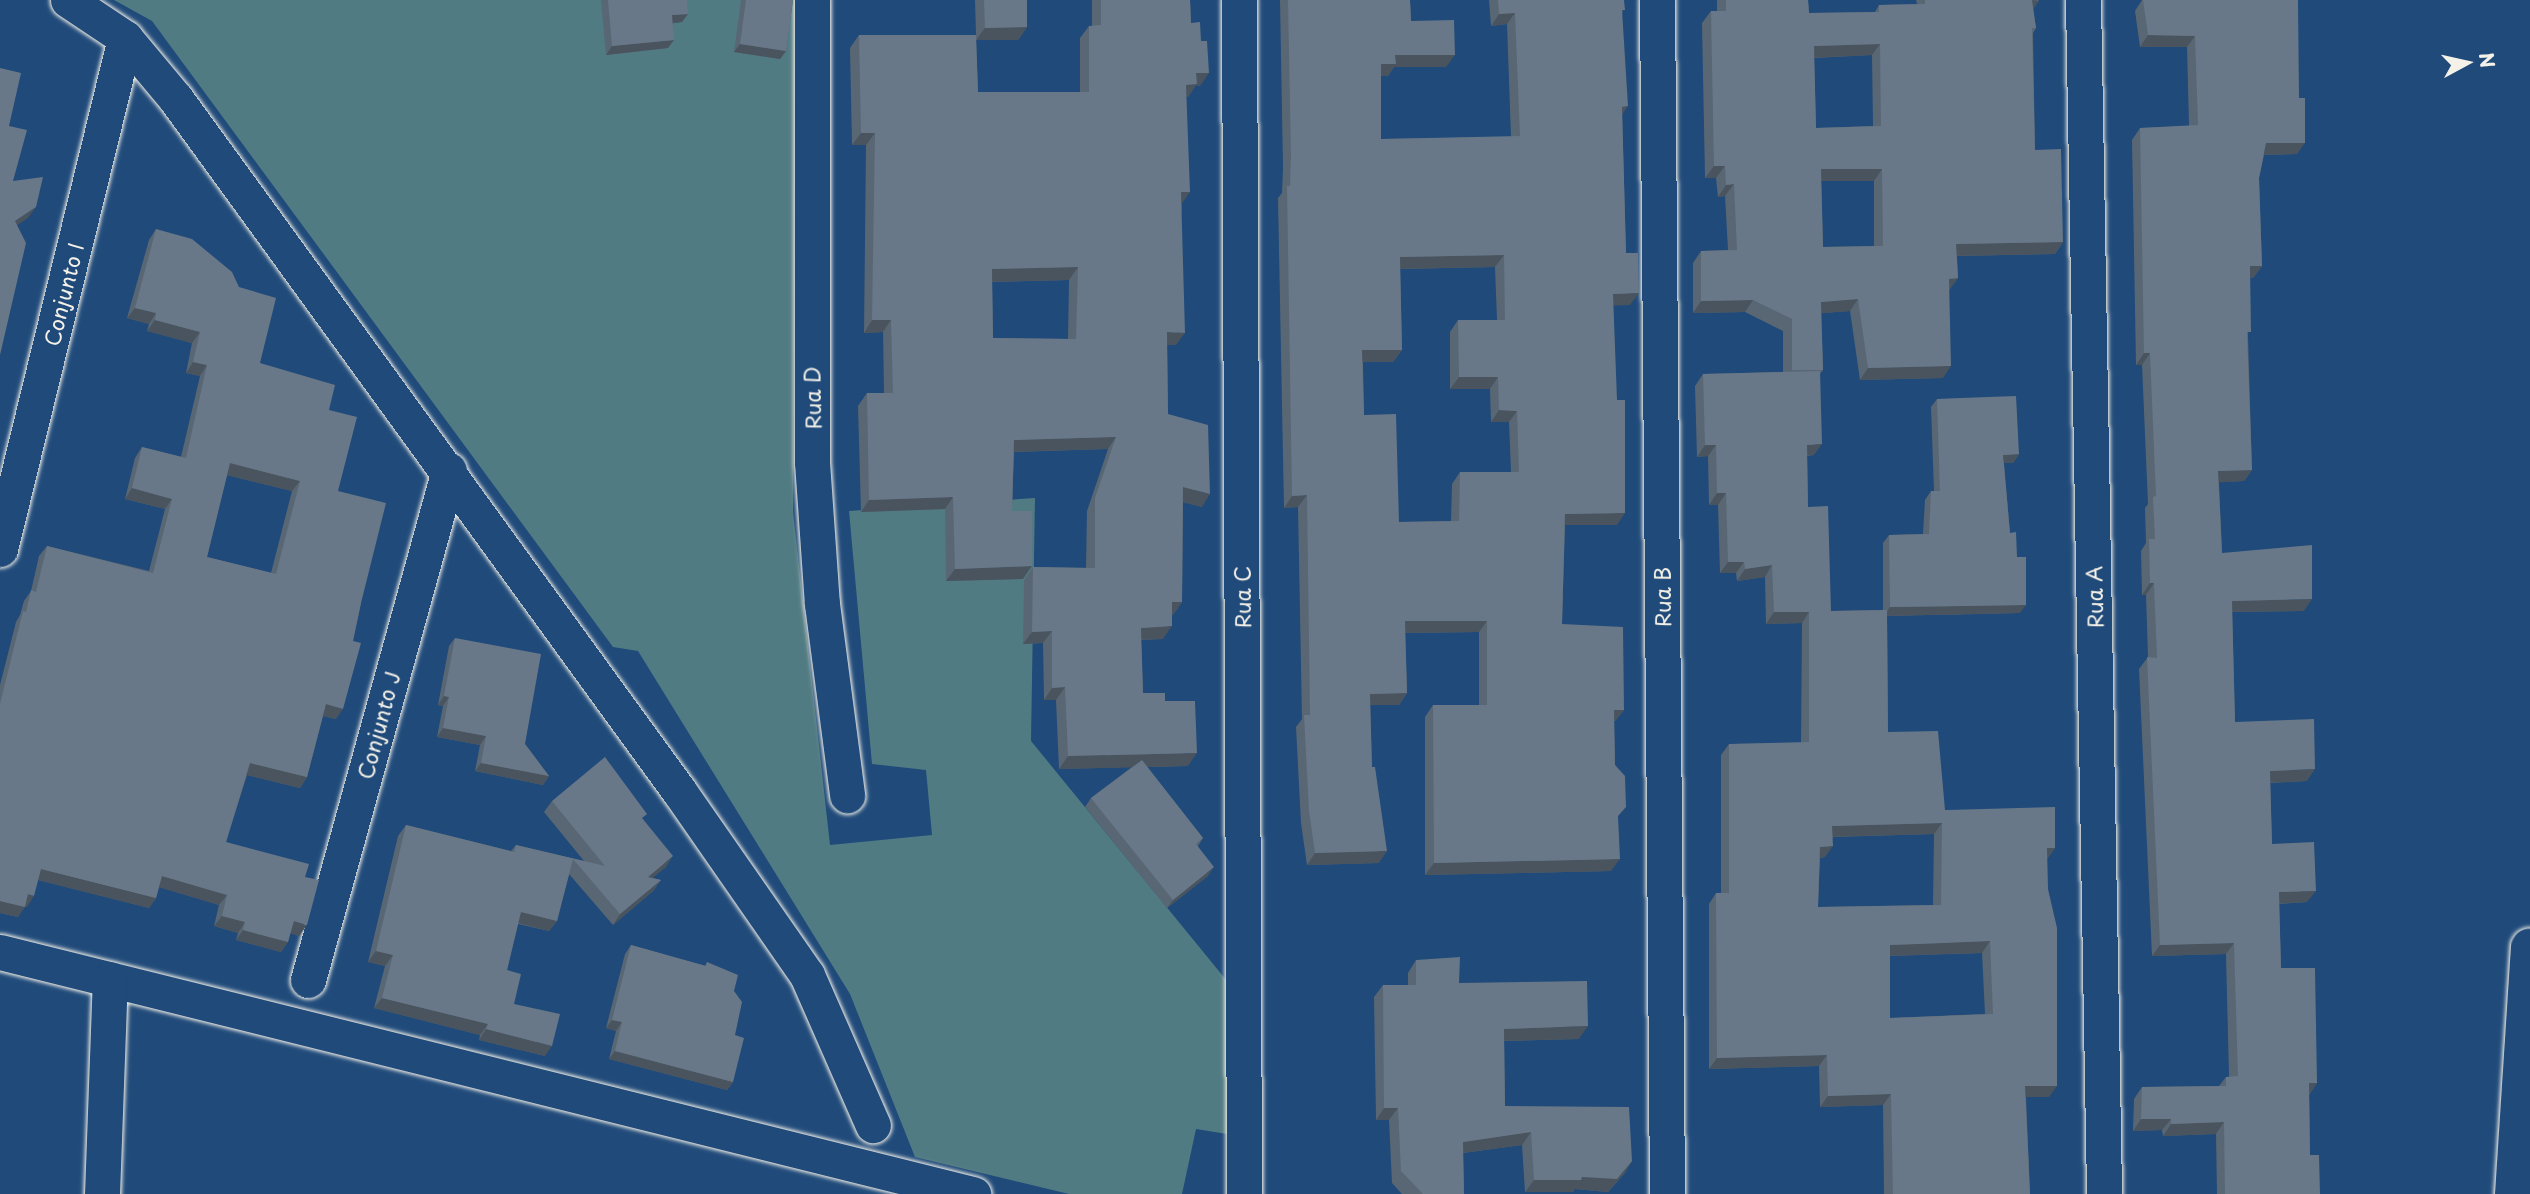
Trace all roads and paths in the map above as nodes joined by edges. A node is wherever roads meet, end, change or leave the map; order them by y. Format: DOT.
graph roads {
  1 [pos="68,0"];
  2 [pos="812,0"];
  3 [pos="1239,0"];
  4 [pos="1657,0"];
  5 [pos="2083,0"];
  6 [pos="125,38"];
  7 [pos="449,470"];
  8 [pos="0,549"];
  9 [pos="847,795"];
  10 [pos="2530,948"];
  11 [pos="0,952"];
  12 [pos="110,979"];
  13 [pos="308,980"];
  14 [pos="873,1125"];
  15 [pos="102,1194"];
  16 [pos="973,1194"];
  17 [pos="1244,1194"];
  18 [pos="1667,1194"];
  19 [pos="2104,1194"];
  20 [pos="2514,1194"];
  1 -- 6 [label="street"];
  2 -- 9 [label="street, Rua D"];
  3 -- 17 [label="street, Rua C"];
  4 -- 18 [label="street, Rua B"];
  5 -- 19 [label="street, Rua A"];
  6 -- 7 [label="street"];
  6 -- 8 [label="street, Conjunto I"];
  7 -- 13 [label="street, Conjunto J"];
  7 -- 14 [label="street"];
  10 -- 20 [label="main road"];
  11 -- 12 [label="street"];
  12 -- 15 [label="street"];
  12 -- 16 [label="street"];
}
